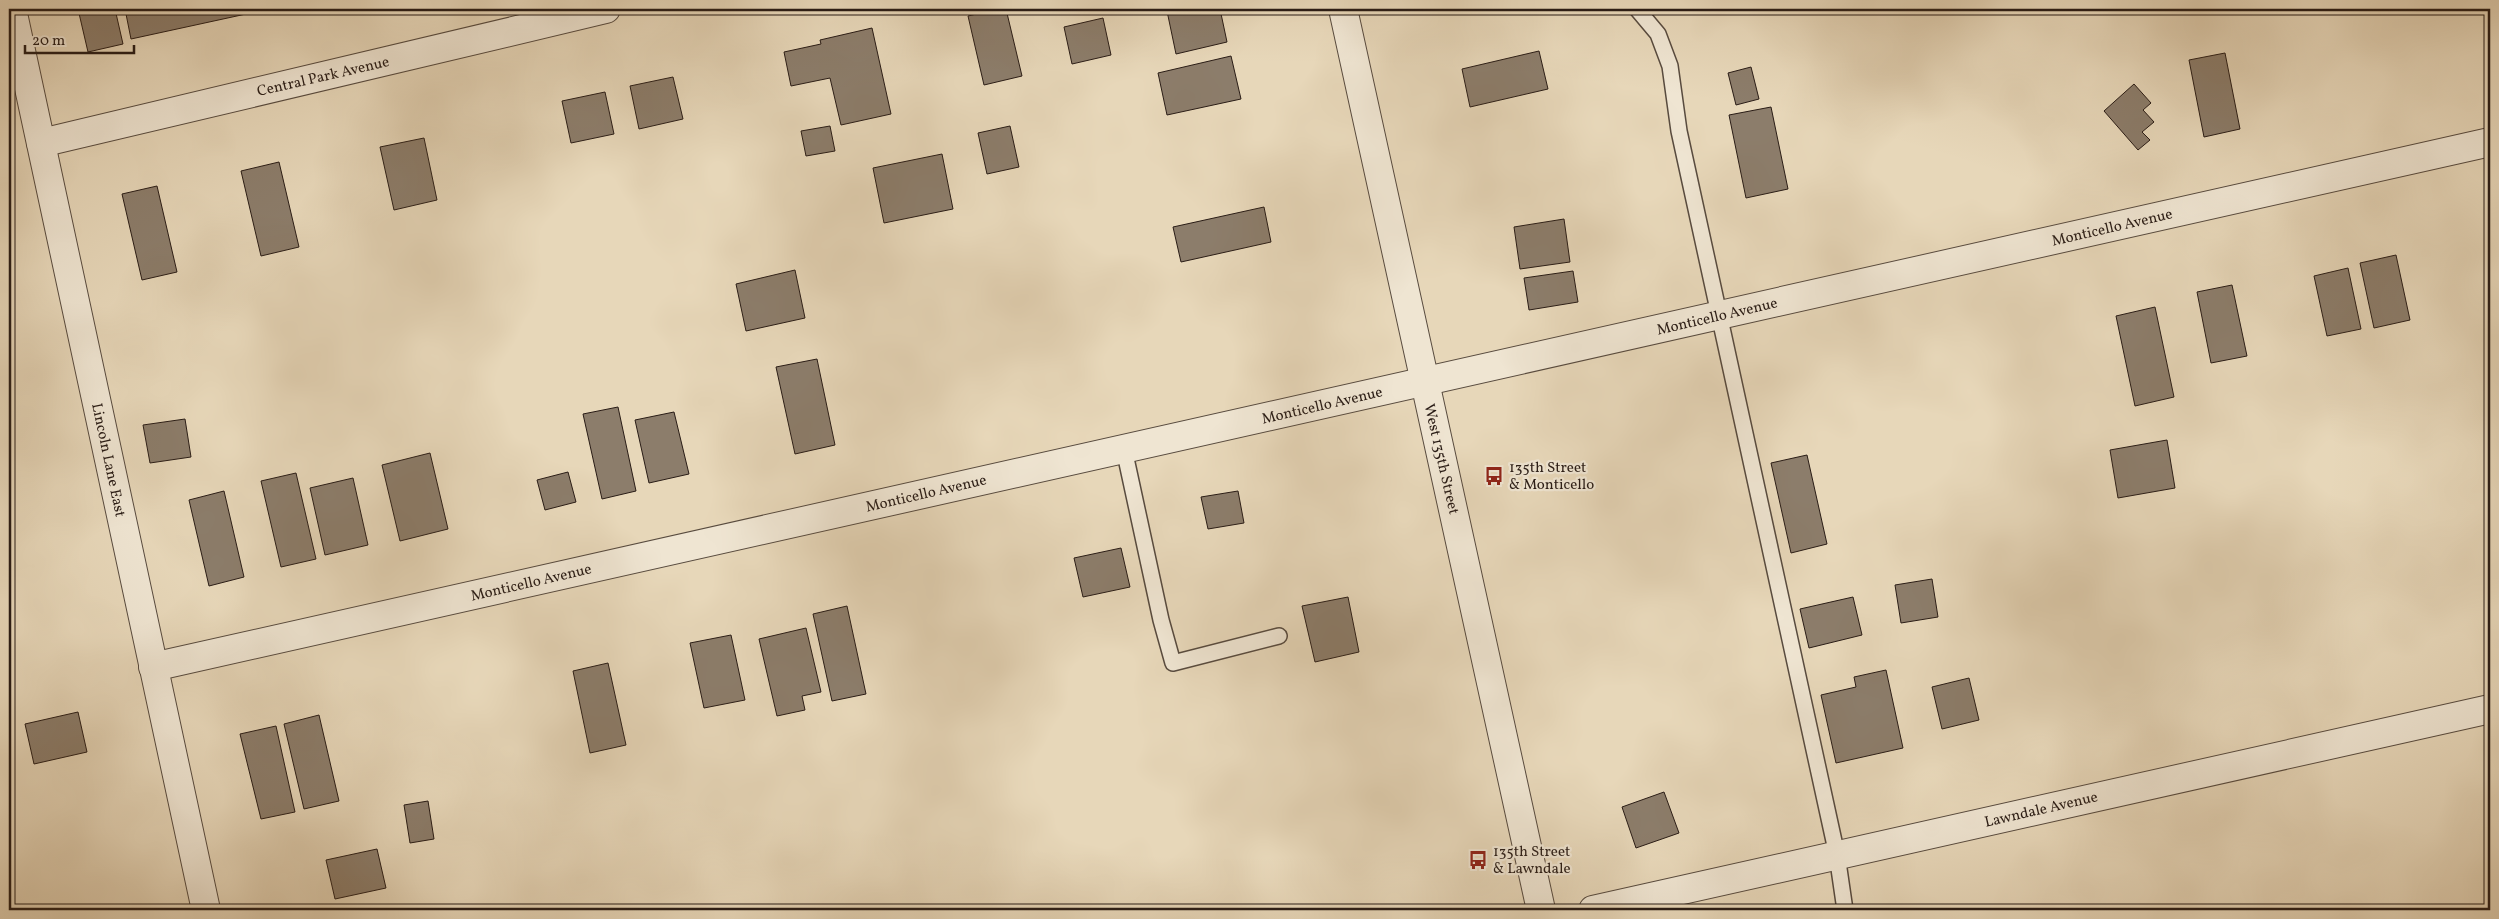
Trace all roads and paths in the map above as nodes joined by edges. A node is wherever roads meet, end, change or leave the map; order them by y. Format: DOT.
graph roads {
  1 [pos="12,9"];
  2 [pos="606,9"];
  3 [pos="1343,9"];
  4 [pos="1637,9"];
  5 [pos="2490,142"];
  6 [pos="41,143"];
  7 [pos="1719,316"];
  8 [pos="1425,382"];
  9 [pos="1124,449"];
  10 [pos="1279,636"];
  11 [pos="153,667"];
  12 [pos="2490,709"];
  13 [pos="1837,855"];
  14 [pos="206,910"];
  15 [pos="1541,910"];
  16 [pos="1593,910"];
  17 [pos="1845,910"];
  1 -- 6 [label="street, Lincoln Lane East"];
  2 -- 6 [label="street, Central Park Avenue"];
  3 -- 8 [label="street, West 135th Street"];
  4 -- 7 [label="lane"];
  5 -- 7 [label="street, Monticello Avenue"];
  6 -- 11 [label="street, Lincoln Lane East"];
  7 -- 8 [label="street, Monticello Avenue"];
  7 -- 13 [label="lane"];
  8 -- 9 [label="street, Monticello Avenue"];
  8 -- 15 [label="street, West 135th Street"];
  9 -- 10 [label="lane"];
  9 -- 11 [label="street, Monticello Avenue"];
  11 -- 14 [label="street, Lincoln Lane East"];
  12 -- 13 [label="street, Lawndale Avenue"];
  13 -- 16 [label="street, Lawndale Avenue"];
  13 -- 17 [label="lane"];
}
